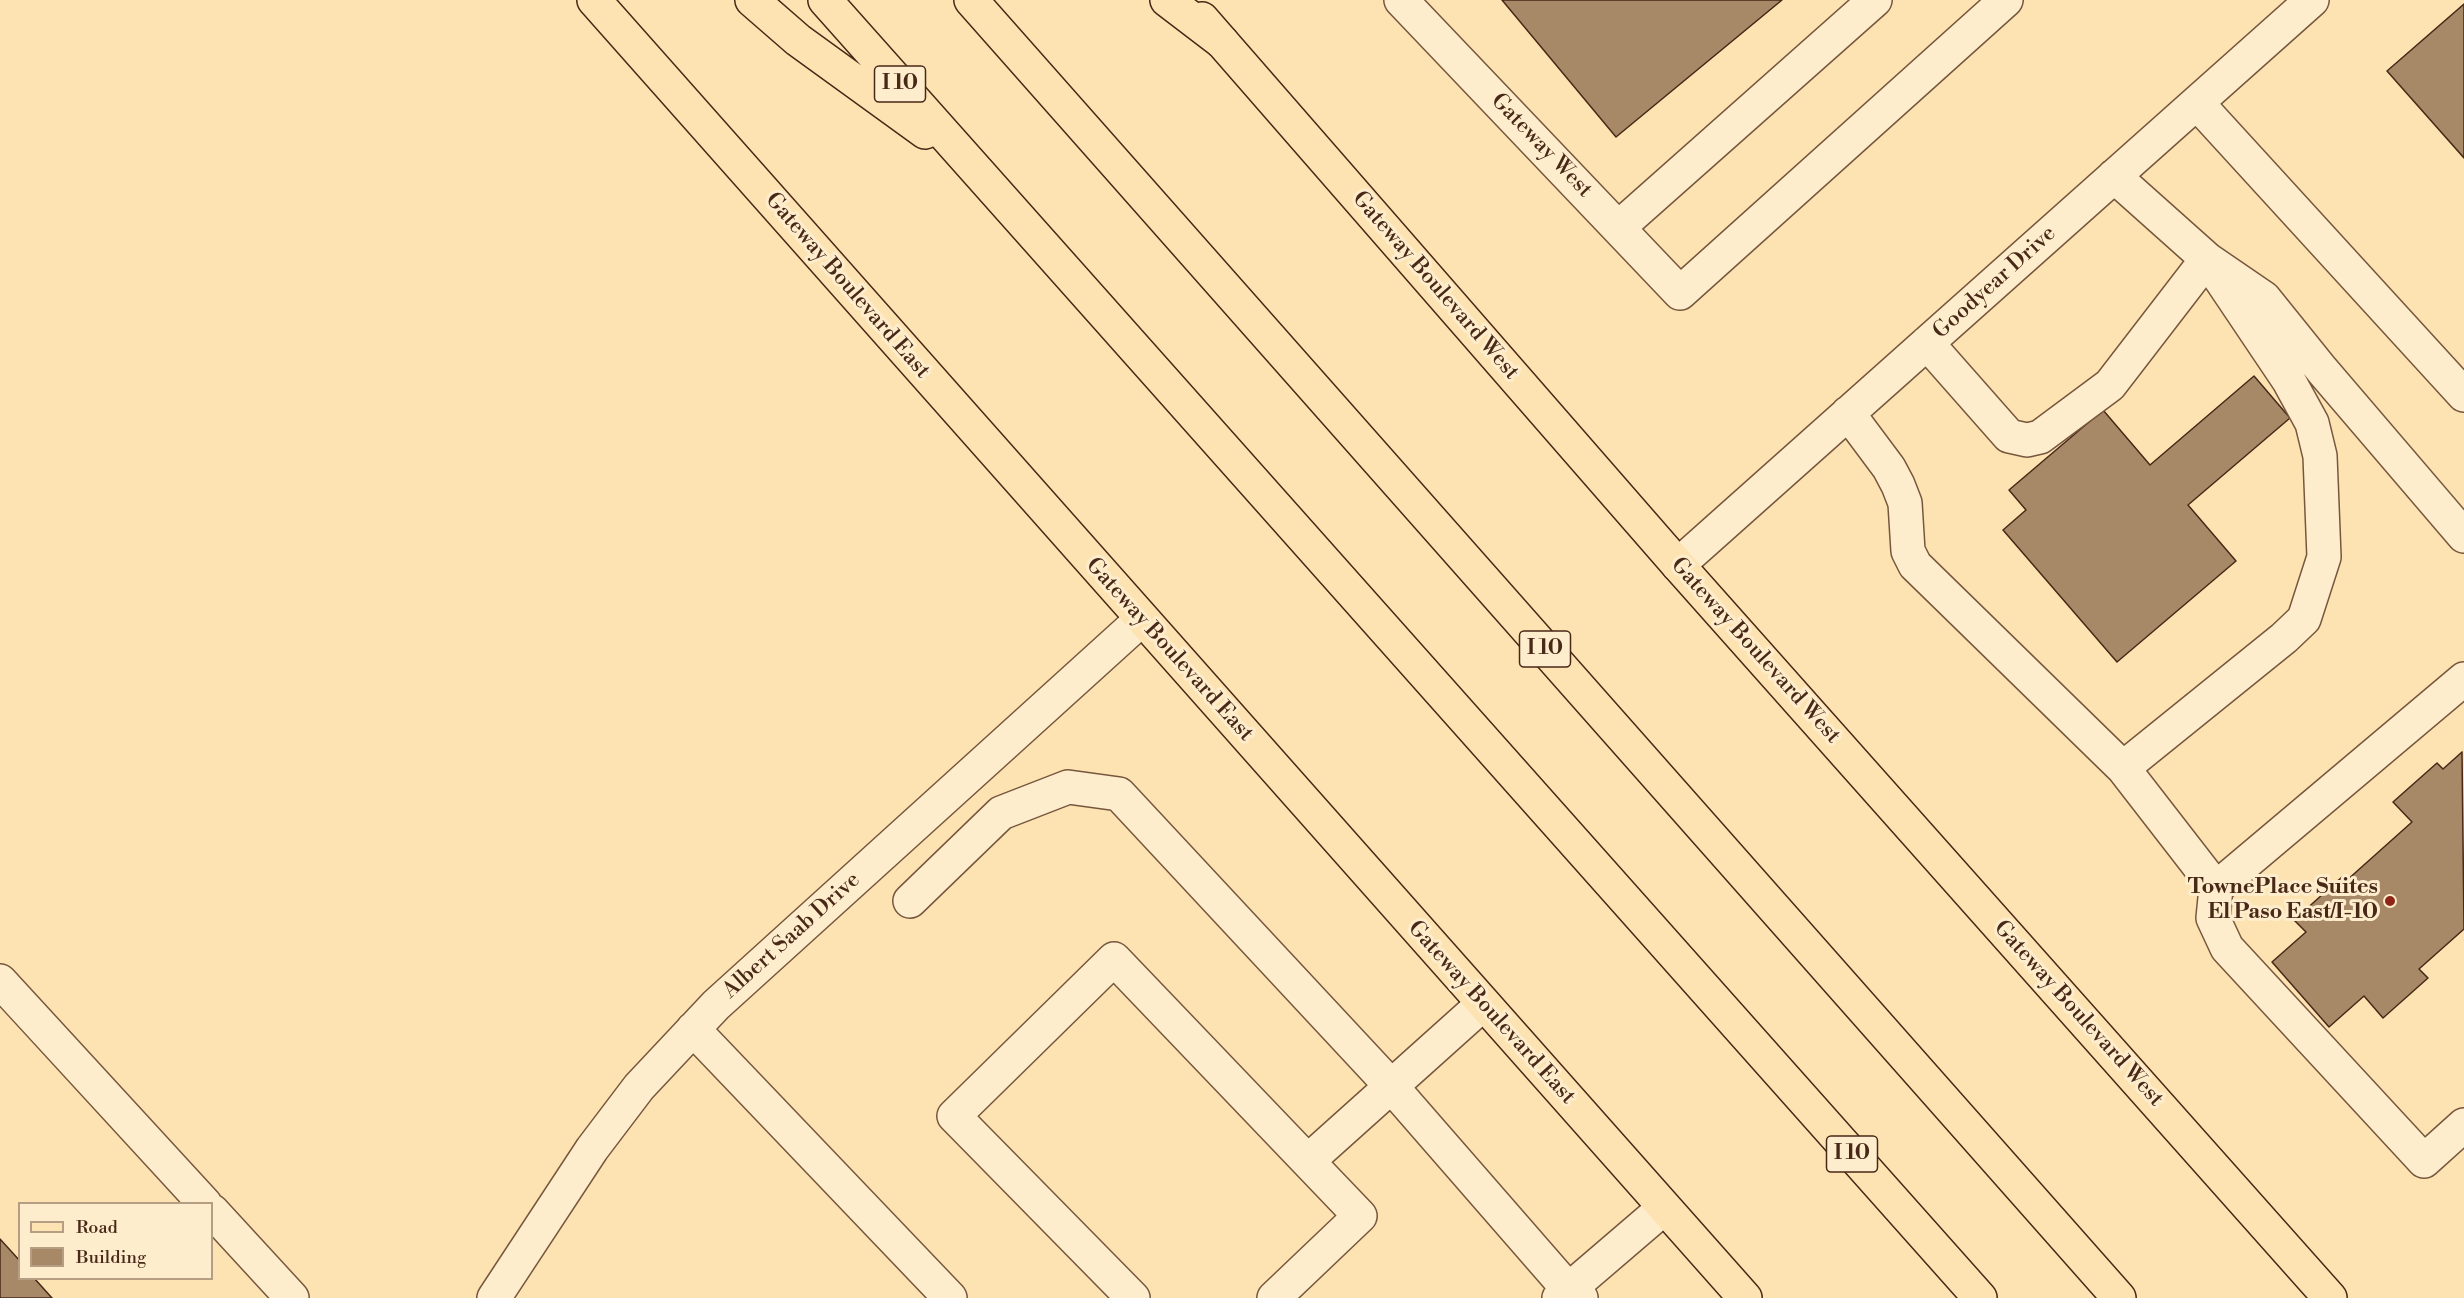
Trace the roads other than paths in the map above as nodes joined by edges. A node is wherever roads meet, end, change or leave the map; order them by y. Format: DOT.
graph roads {
  1 [pos="594,0"];
  2 [pos="752,0"];
  3 [pos="825,0"];
  4 [pos="971,0"];
  5 [pos="1167,0"];
  6 [pos="1185,0"];
  7 [pos="1401,0"];
  8 [pos="1875,0"];
  9 [pos="2006,0"];
  10 [pos="2312,0"];
  11 [pos="1222,42"];
  12 [pos="2197,103"];
  13 [pos="976,169"];
  14 [pos="2114,176"];
  15 [pos="1618,228"];
  16 [pos="2207,259"];
  17 [pos="1927,343"];
  18 [pos="2464,395"];
  19 [pos="1848,413"];
  20 [pos="2464,536"];
  21 [pos="1678,565"];
  22 [pos="1142,619"];
  23 [pos="2464,679"];
  24 [pos="2123,768"];
  25 [pos="2216,888"];
  26 [pos="910,901"];
  27 [pos="0,981"];
  28 [pos="1483,1004"];
  29 [pos="693,1029"];
  30 [pos="1392,1087"];
  31 [pos="2464,1125"];
  32 [pos="1308,1161"];
  33 [pos="204,1202"];
  34 [pos="1664,1208"];
  35 [pos="213,1212"];
  36 [pos="1569,1295"];
  37 [pos="292,1298"];
  38 [pos="494,1298"];
  39 [pos="950,1298"];
  40 [pos="1133,1298"];
  41 [pos="1274,1298"];
  42 [pos="1745,1298"];
  43 [pos="1980,1298"];
  44 [pos="2120,1298"];
  45 [pos="2330,1298"];
  1 -- 22 [label="main road, Gateway Boulevard East"];
  2 -- 13 [label="main road"];
  3 -- 13 [label="main road, I 10"];
  4 -- 44 [label="main road, I 10"];
  5 -- 11 [label="main road"];
  6 -- 11 [label="main road, Gateway Boulevard West"];
  7 -- 15 [label="street, Gateway West"];
  8 -- 15 [label="street"];
  9 -- 15 [label="street, Gateway West"];
  10 -- 12 [label="street, Goodyear Drive"];
  11 -- 21 [label="main road, Gateway Boulevard West"];
  12 -- 14 [label="street, Goodyear Drive"];
  12 -- 18 [label="street"];
  13 -- 43 [label="main road, I 10"];
  14 -- 16 [label="street"];
  14 -- 17 [label="street, Goodyear Drive"];
  16 -- 17 [label="street"];
  16 -- 20 [label="street"];
  16 -- 24 [label="street"];
  17 -- 19 [label="street, Goodyear Drive"];
  19 -- 21 [label="street, Goodyear Drive"];
  19 -- 24 [label="street"];
  21 -- 45 [label="main road, Gateway Boulevard West"];
  22 -- 28 [label="main road, Gateway Boulevard East"];
  22 -- 29 [label="street, Albert Saab Drive"];
  23 -- 25 [label="street"];
  24 -- 25 [label="street"];
  25 -- 31 [label="street"];
  26 -- 30 [label="street"];
  27 -- 33 [label="street"];
  28 -- 30 [label="street"];
  28 -- 34 [label="main road, Gateway Boulevard East"];
  29 -- 38 [label="street, Albert Saab Drive"];
  29 -- 39 [label="street"];
  30 -- 32 [label="street"];
  30 -- 36 [label="street"];
  32 -- 40 [label="street"];
  32 -- 41 [label="street"];
  34 -- 36 [label="street"];
  34 -- 42 [label="main road, Gateway Boulevard East"];
  35 -- 37 [label="street"];
}
